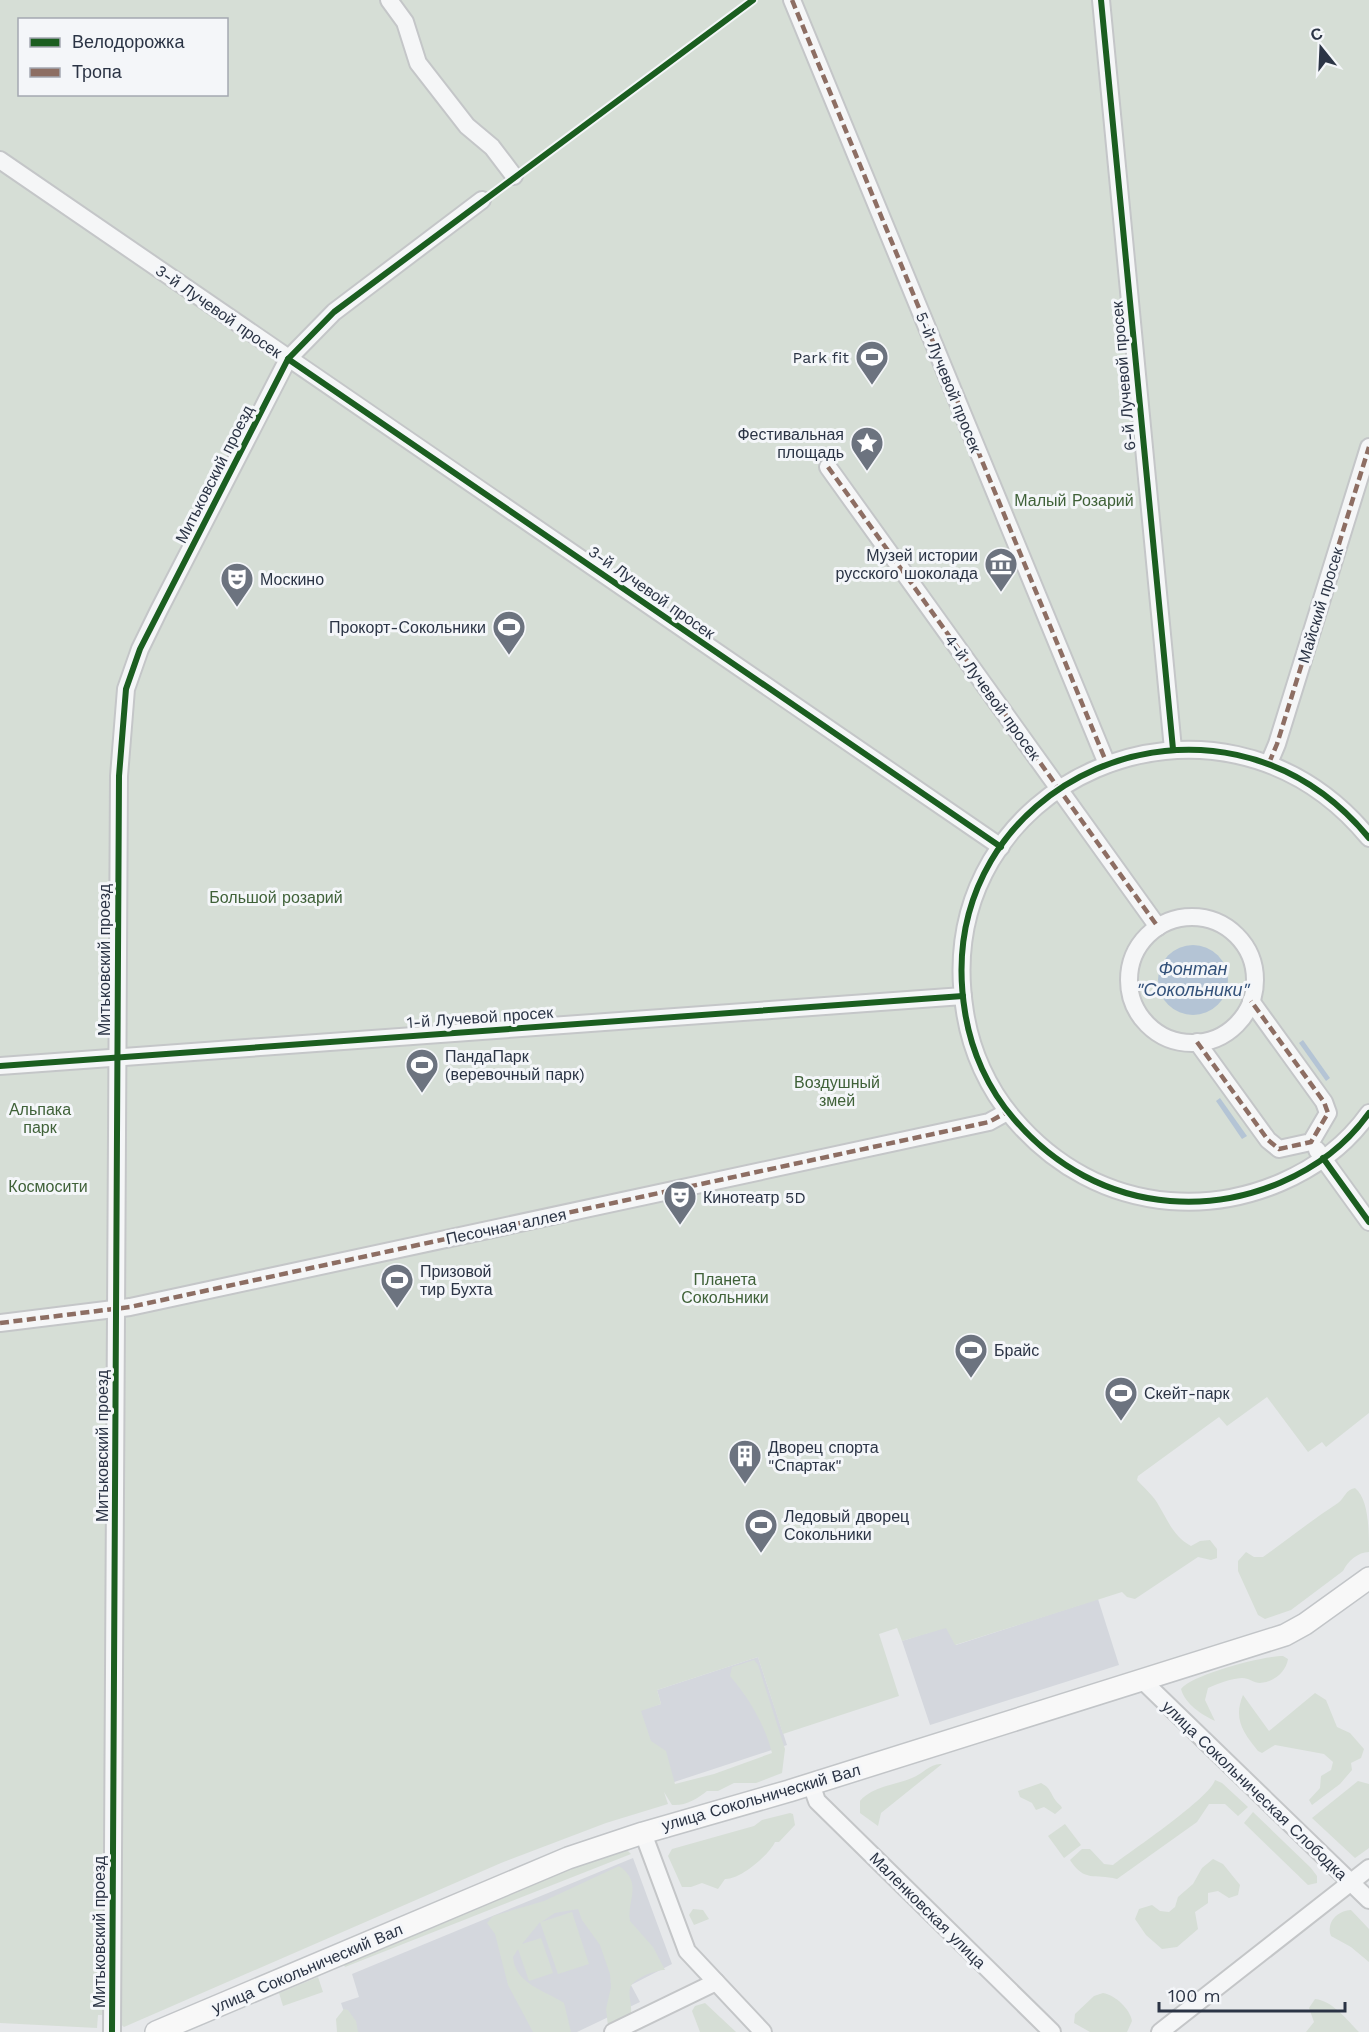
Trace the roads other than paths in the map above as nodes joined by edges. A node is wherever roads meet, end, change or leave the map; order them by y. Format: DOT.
graph roads {
  1 [pos="389,0"];
  2 [pos="792,0"];
  3 [pos="1101,0"];
  4 [pos="0,160"];
  5 [pos="514,176"];
  6 [pos="482,200"];
  7 [pos="288,359"];
  8 [pos="1369,447"];
  9 [pos="828,467"];
  10 [pos="1173,749"];
  11 [pos="1269,763"];
  12 [pos="1107,764"];
  13 [pos="1059,789"];
  14 [pos="1369,837"];
  15 [pos="1001,847"];
  16 [pos="1158,927"];
  17 [pos="963,996"];
  18 [pos="1251,1001"];
  19 [pos="1197,1042"];
  20 [pos="117,1057"];
  21 [pos="0,1066"];
  22 [pos="1007,1112"];
  23 [pos="1369,1113"];
  24 [pos="1311,1142"];
  25 [pos="1323,1158"];
  26 [pos="1369,1222"];
  27 [pos="116,1309"];
  28 [pos="0,1323"];
  29 [pos="1369,1578"];
  30 [pos="1142,1680"];
  31 [pos="811,1784"];
  32 [pos="643,1833"];
  33 [pos="1369,1868"];
  34 [pos="1351,1882"];
  35 [pos="1369,1900"];
  36 [pos="716,1982"];
  37 [pos="112,2032"];
  38 [pos="156,2032"];
  39 [pos="613,2032"];
  40 [pos="764,2032"];
  41 [pos="1052,2032"];
  42 [pos="1160,2032"];
  1 -- 5 [label="street"];
  2 -- 12 [label="street, 5-й Лучевой просек"];
  3 -- 10 [label="street, 6-й Лучевой просек"];
  4 -- 7 [label="street, 3-й Лучевой просек"];
  6 -- 7 [label="street, Митьковский проезд"];
  7 -- 15 [label="street, 3-й Лучевой просек"];
  7 -- 20 [label="street, Митьковский проезд"];
  8 -- 11 [label="street, Майский просек"];
  9 -- 13 [label="street, 4-й Лучевой просек"];
  10 -- 11 [label="street"];
  10 -- 12 [label="street"];
  11 -- 14 [label="street"];
  12 -- 13 [label="street"];
  13 -- 15 [label="street"];
  13 -- 16 [label="street, 4-й Лучевой просек"];
  15 -- 17 [label="street"];
  16 -- 18 [label="street"];
  16 -- 19 [label="street"];
  17 -- 20 [label="street, 1-й Лучевой просек"];
  17 -- 22 [label="street"];
  18 -- 19 [label="street"];
  18 -- 24 [label="street"];
  19 -- 24 [label="street"];
  20 -- 21 [label="street, 1-й Лучевой просек"];
  20 -- 27 [label="street, Митьковский проезд"];
  22 -- 25 [label="street"];
  22 -- 27 [label="street, Песочная аллея"];
  23 -- 25 [label="street"];
  24 -- 25 [label="street"];
  25 -- 26 [label="street"];
  27 -- 28 [label="street, Песочная аллея"];
  27 -- 37 [label="street, Митьковский проезд"];
  29 -- 30 [label="main road, улица Сокольнический Вал"];
  30 -- 31 [label="main road, улица Сокольнический Вал"];
  30 -- 34 [label="street, улица Сокольническая Слободка"];
  31 -- 32 [label="main road, улица Сокольнический Вал"];
  31 -- 41 [label="street, Маленковская улица"];
  32 -- 36 [label="street"];
  32 -- 38 [label="main road, улица Сокольнический Вал"];
  33 -- 34 [label="street"];
  34 -- 35 [label="street, улица Сокольническая Слободка"];
  34 -- 42 [label="street"];
  36 -- 39 [label="street"];
  36 -- 40 [label="street"];
}
